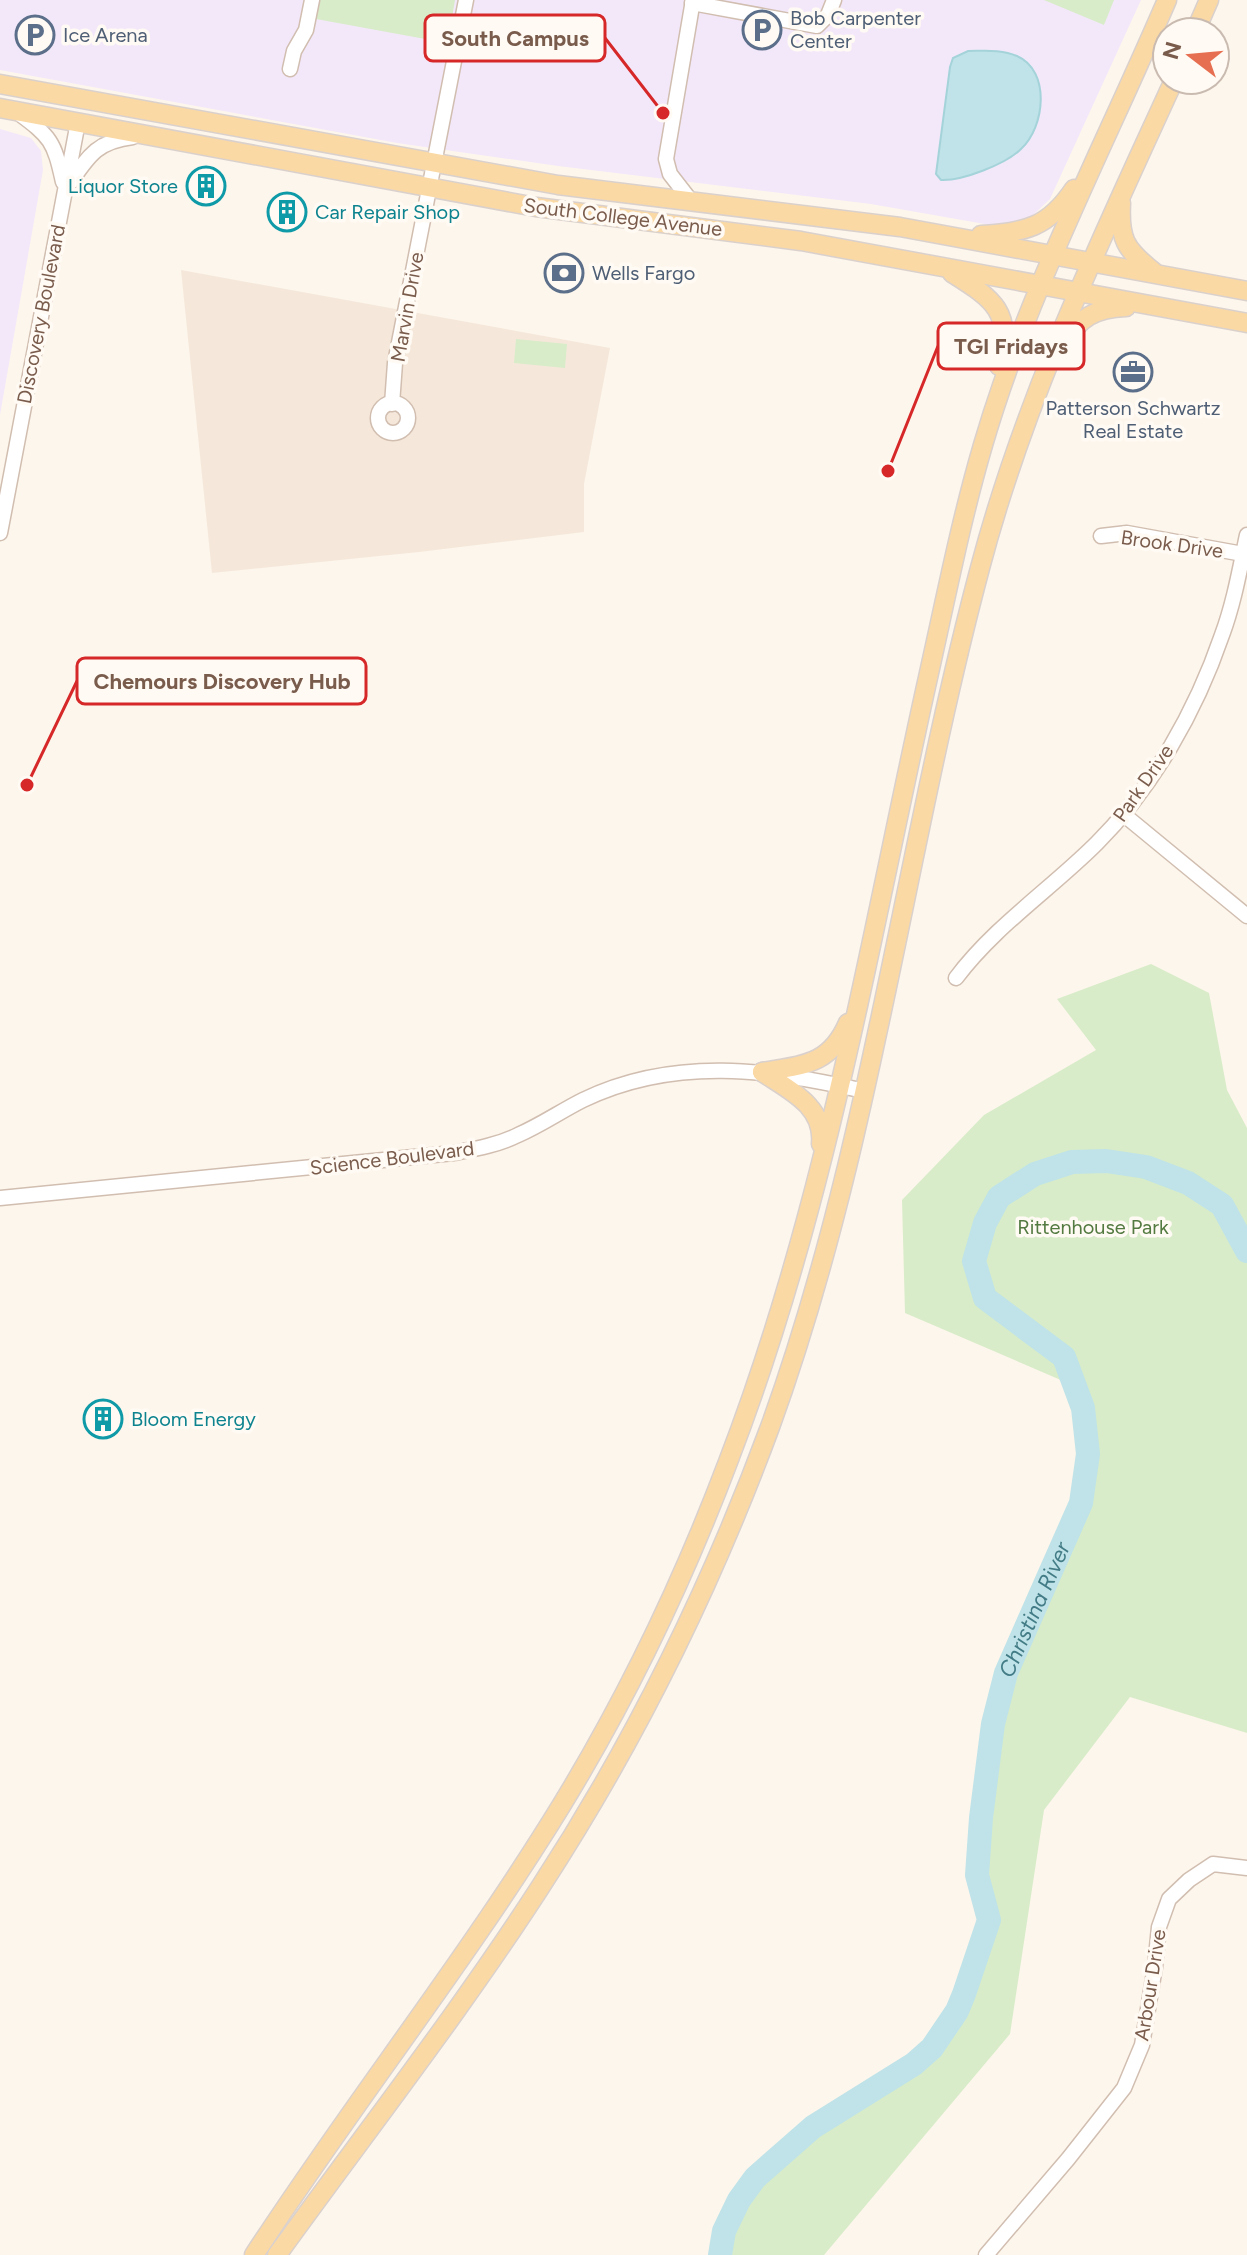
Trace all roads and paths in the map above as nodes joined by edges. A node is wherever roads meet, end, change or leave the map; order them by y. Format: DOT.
graph roads {
  1 [pos="312,0"];
  2 [pos="466,0"];
  3 [pos="834,0"];
  4 [pos="1167,0"];
  5 [pos="692,2"];
  6 [pos="290,69"];
  7 [pos="0,84"];
  8 [pos="1167,96"];
  9 [pos="7,110"];
  10 [pos="78,122"];
  11 [pos="146,135"];
  12 [pos="1101,149"];
  13 [pos="434,163"];
  14 [pos="429,187"];
  15 [pos="65,190"];
  16 [pos="1122,194"];
  17 [pos="691,201"];
  18 [pos="954,237"];
  19 [pos="1055,255"];
  20 [pos="1091,261"];
  21 [pos="943,267"];
  22 [pos="1156,273"];
  23 [pos="1042,286"];
  24 [pos="1247,291"];
  25 [pos="1076,292"];
  26 [pos="1153,306"];
  27 [pos="1247,323"];
  28 [pos="1046,367"];
  29 [pos="392,404"];
  30 [pos="984,441"];
  31 [pos="0,533"];
  32 [pos="1247,535"];
  33 [pos="1101,536"];
  34 [pos="1243,554"];
  35 [pos="1123,814"];
  36 [pos="1247,916"];
  37 [pos="956,978"];
  38 [pos="861,995"];
  39 [pos="762,1072"];
  40 [pos="839,1085"];
  41 [pos="864,1091"];
  42 [pos="816,1182"];
  43 [pos="0,1198"];
  44 [pos="1247,1868"];
  45 [pos="254,2255"];
  46 [pos="277,2255"];
  47 [pos="986,2255"];
  1 -- 6 [label="street"];
  2 -- 13 [label="street, Marvin Drive"];
  3 -- 5 [label="street"];
  4 -- 12 [label="main road"];
  5 -- 17 [label="street"];
  7 -- 13 [label="main road, South College Avenue"];
  8 -- 16 [label="main road"];
  9 -- 10 [label="main road, South College Avenue"];
  9 -- 15 [label="street, Discovery Boulevard"];
  10 -- 11 [label="main road, South College Avenue"];
  10 -- 15 [label="street, Discovery Boulevard"];
  11 -- 14 [label="main road, South College Avenue"];
  11 -- 15 [label="street, Discovery Boulevard"];
  12 -- 18 [label="main road"];
  12 -- 19 [label="main road"];
  13 -- 14 [label="street, Marvin Drive"];
  13 -- 17 [label="main road, South College Avenue"];
  14 -- 21 [label="main road, South College Avenue"];
  14 -- 29 [label="street, Marvin Drive"];
  15 -- 31 [label="street, Discovery Boulevard"];
  16 -- 20 [label="main road"];
  16 -- 22 [label="main road"];
  17 -- 18 [label="main road, South College Avenue"];
  18 -- 19 [label="main road, South College Avenue"];
  19 -- 20 [label="main road, South College Avenue"];
  19 -- 23 [label="main road"];
  20 -- 22 [label="main road, South College Avenue"];
  20 -- 25 [label="main road"];
  21 -- 23 [label="main road, South College Avenue"];
  21 -- 30 [label="main road"];
  22 -- 24 [label="main road, South College Avenue"];
  23 -- 25 [label="main road, South College Avenue"];
  23 -- 30 [label="main road"];
  25 -- 26 [label="main road, South College Avenue"];
  25 -- 28 [label="main road"];
  26 -- 27 [label="main road, South College Avenue"];
  26 -- 28 [label="main road"];
  28 -- 41 [label="main road"];
  30 -- 38 [label="main road"];
  32 -- 34 [label="street, Park Drive"];
  33 -- 34 [label="street, Brook Drive"];
  34 -- 35 [label="street, Park Drive"];
  35 -- 36 [label="street"];
  35 -- 37 [label="street, Park Drive"];
  38 -- 39 [label="main road"];
  38 -- 40 [label="main road"];
  39 -- 40 [label="street, Science Boulevard"];
  39 -- 42 [label="main road"];
  39 -- 43 [label="street, Science Boulevard"];
  40 -- 41 [label="street, Science Boulevard"];
  40 -- 42 [label="main road"];
  41 -- 46 [label="main road"];
  42 -- 45 [label="main road"];
  44 -- 47 [label="street, Arbour Drive"];
}
